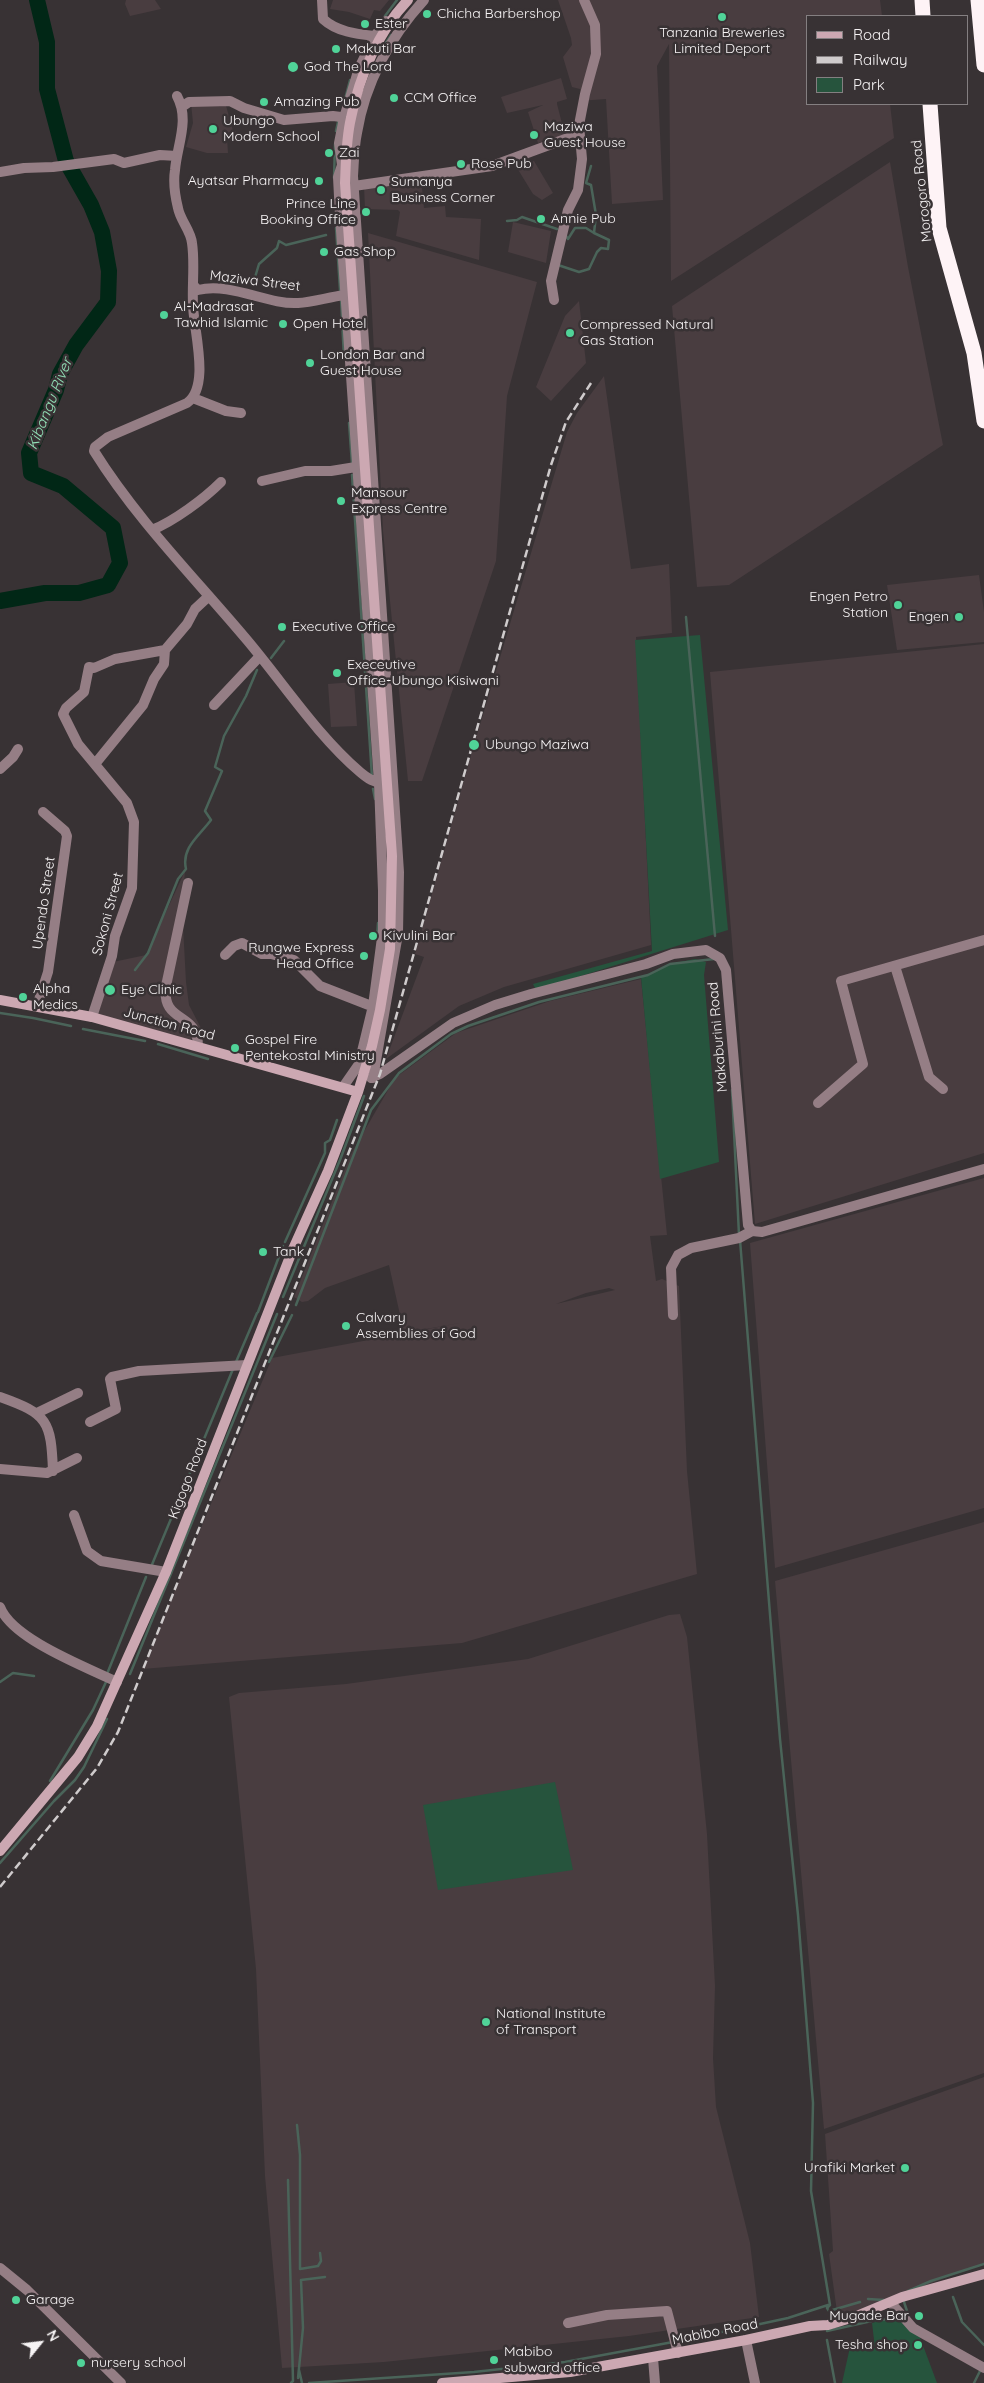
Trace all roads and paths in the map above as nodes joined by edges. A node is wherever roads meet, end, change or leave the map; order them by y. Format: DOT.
graph roads {
  1 [pos="322,0"];
  2 [pos="404,0"];
  3 [pos="408,0"];
  4 [pos="424,0"];
  5 [pos="584,0"];
  6 [pos="922,0"];
  7 [pos="978,0"];
  8 [pos="923,15"];
  9 [pos="375,36"];
  10 [pos="984,66"];
  11 [pos="984,78"];
  12 [pos="177,96"];
  13 [pos="930,105"];
  14 [pos="183,106"];
  15 [pos="347,118"];
  16 [pos="579,134"];
  17 [pos="177,156"];
  18 [pos="0,172"];
  19 [pos="354,186"];
  20 [pos="193,285"];
  21 [pos="344,295"];
  22 [pos="554,300"];
  23 [pos="193,398"];
  24 [pos="241,413"];
  25 [pos="984,421"];
  26 [pos="360,466"];
  27 [pos="262,480"];
  28 [pos="221,482"];
  29 [pos="152,530"];
  30 [pos="209,596"];
  31 [pos="165,650"];
  32 [pos="260,656"];
  33 [pos="214,705"];
  34 [pos="18,749"];
  35 [pos="95,764"];
  36 [pos="0,769"];
  37 [pos="383,782"];
  38 [pos="43,812"];
  39 [pos="188,883"];
  40 [pos="984,940"];
  41 [pos="225,955"];
  42 [pos="895,966"];
  43 [pos="0,1000"];
  44 [pos="37,1006"];
  45 [pos="377,1008"];
  46 [pos="92,1017"];
  47 [pos="198,1046"];
  48 [pos="373,1078"];
  49 [pos="362,1079"];
  50 [pos="343,1087"];
  51 [pos="943,1089"];
  52 [pos="358,1092"];
  53 [pos="818,1103"];
  54 [pos="984,1169"];
  55 [pos="752,1231"];
  56 [pos="673,1315"];
  57 [pos="247,1365"];
  58 [pos="78,1393"];
  59 [pos="0,1397"];
  60 [pos="37,1412"];
  61 [pos="90,1422"];
  62 [pos="77,1458"];
  63 [pos="0,1469"];
  64 [pos="54,1471"];
  65 [pos="74,1515"];
  66 [pos="166,1572"];
  67 [pos="0,1607"];
  68 [pos="117,1682"];
  69 [pos="0,1851"];
  70 [pos="0,2268"];
  71 [pos="984,2274"];
  72 [pos="891,2303"];
  73 [pos="568,2323"];
  74 [pos="746,2340"];
  75 [pos="678,2353"];
  76 [pos="653,2358"];
  77 [pos="984,2368"];
  78 [pos="493,2380"];
  79 [pos="121,2383"];
  80 [pos="442,2383"];
  81 [pos="655,2383"];
  82 [pos="755,2383"];
  1 -- 9 [label="street"];
  2 -- 9 [label="street"];
  3 -- 15 [label="main road, Kigogo Road"];
  4 -- 19 [label="street"];
  5 -- 16 [label="street"];
  6 -- 8 [label="highway"];
  7 -- 10 [label="highway"];
  9 -- 15 [label="street"];
  10 -- 11 [label="highway"];
  12 -- 14 [label="street"];
  13 -- 25 [label="highway, Morogoro Road"];
  14 -- 15 [label="street"];
  14 -- 17 [label="street"];
  15 -- 21 [label="street"];
  15 -- 26 [label="main road, Kigogo Road"];
  16 -- 19 [label="street"];
  16 -- 22 [label="street"];
  17 -- 18 [label="street"];
  17 -- 20 [label="street"];
  19 -- 48 [label="street"];
  20 -- 21 [label="street, Maziwa Street"];
  20 -- 23 [label="street"];
  21 -- 26 [label="street"];
  23 -- 24 [label="street"];
  23 -- 29 [label="street"];
  26 -- 27 [label="street"];
  26 -- 37 [label="main road, Kigogo Road"];
  28 -- 29 [label="street"];
  29 -- 30 [label="street"];
  30 -- 31 [label="street"];
  30 -- 32 [label="street"];
  31 -- 35 [label="street"];
  31 -- 35 [label="street, Sokoni Street"];
  32 -- 33 [label="street"];
  32 -- 37 [label="street"];
  34 -- 36 [label="street"];
  35 -- 46 [label="street, Sokoni Street"];
  37 -- 45 [label="main road, Kigogo Road"];
  38 -- 44 [label="street, Upendo Street"];
  39 -- 47 [label="street"];
  40 -- 42 [label="street"];
  41 -- 45 [label="street"];
  42 -- 51 [label="street"];
  42 -- 53 [label="street"];
  43 -- 44 [label="main road, Junction Road"];
  44 -- 46 [label="main road, Junction Road"];
  45 -- 49 [label="main road, Kigogo Road"];
  45 -- 50 [label="street"];
  46 -- 47 [label="main road, Junction Road"];
  47 -- 50 [label="main road, Junction Road"];
  48 -- 49 [label="street, Makaburini Road"];
  48 -- 55 [label="street, Makaburini Road"];
  49 -- 52 [label="main road, Kigogo Road"];
  50 -- 52 [label="main road, Junction Road"];
  52 -- 57 [label="main road, Kigogo Road"];
  54 -- 55 [label="street"];
  55 -- 56 [label="street"];
  57 -- 61 [label="street"];
  57 -- 66 [label="main road, Kigogo Road"];
  58 -- 60 [label="street"];
  59 -- 60 [label="street"];
  60 -- 64 [label="street"];
  62 -- 64 [label="street"];
  63 -- 64 [label="street"];
  65 -- 66 [label="street"];
  66 -- 68 [label="main road, Kigogo Road"];
  67 -- 68 [label="street"];
  68 -- 69 [label="main road, Kigogo Road"];
  70 -- 79 [label="street"];
  71 -- 72 [label="main road, Mabibo Road"];
  72 -- 74 [label="main road, Mabibo Road"];
  72 -- 77 [label="street"];
  73 -- 75 [label="street"];
  74 -- 75 [label="main road, Mabibo Road"];
  74 -- 82 [label="street"];
  75 -- 76 [label="main road, Mabibo Road"];
  76 -- 78 [label="main road, Mabibo Road"];
  76 -- 81 [label="street"];
  78 -- 80 [label="main road, Mabibo Road"];
}
